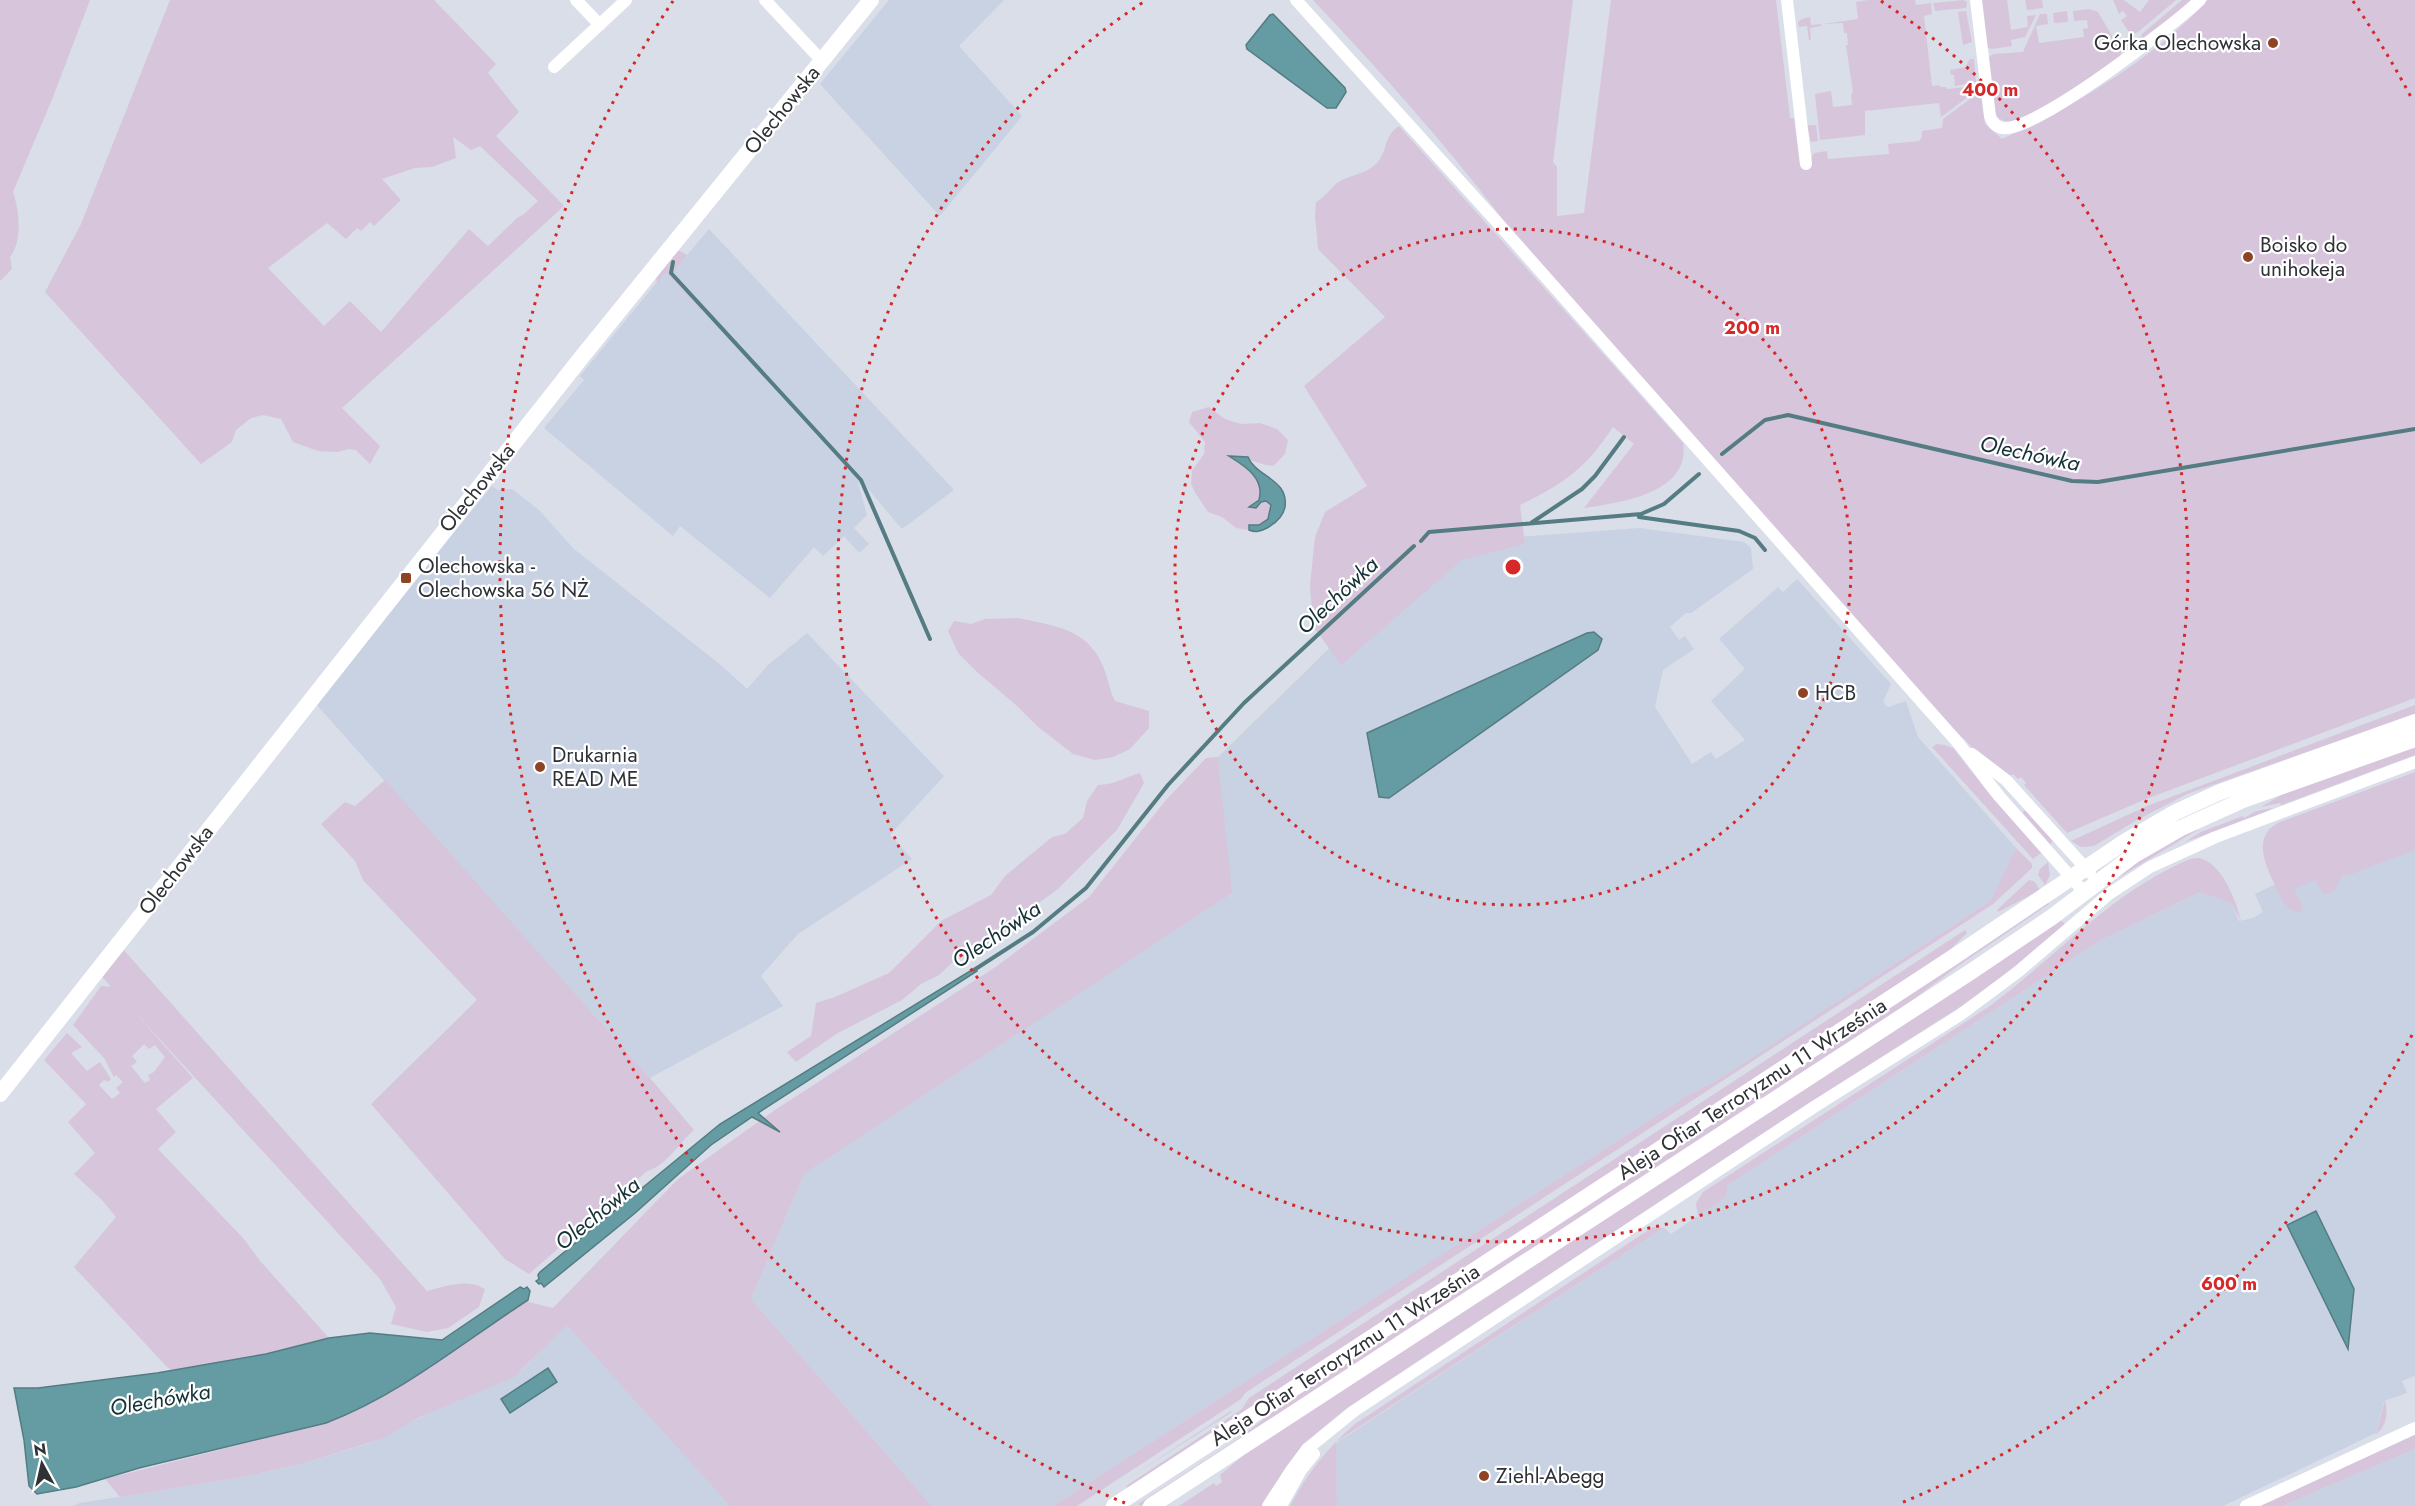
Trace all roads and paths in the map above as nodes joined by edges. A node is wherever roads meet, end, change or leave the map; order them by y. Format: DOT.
graph roads {
  1 [pos="576,0"];
  2 [pos="626,0"];
  3 [pos="765,0"];
  4 [pos="871,0"];
  5 [pos="1296,0"];
  6 [pos="1787,0"];
  7 [pos="1976,0"];
  8 [pos="2200,0"];
  9 [pos="600,24"];
  10 [pos="822,61"];
  11 [pos="554,67"];
  12 [pos="1806,165"];
  13 [pos="2415,722"];
  14 [pos="2415,739"];
  15 [pos="2415,762"];
  16 [pos="2078,872"];
  17 [pos="2098,882"];
  18 [pos="2084,892"];
  19 [pos="0,1094"];
  20 [pos="2415,1428"];
  21 [pos="1322,1439"];
  22 [pos="1114,1506"];
  23 [pos="1151,1506"];
  24 [pos="1268,1506"];
  25 [pos="1281,1506"];
  26 [pos="2246,1506"];
  1 -- 9 [label="street"];
  2 -- 9 [label="street"];
  3 -- 10 [label="street"];
  4 -- 10 [label="street, Olechowska"];
  5 -- 16 [label="street"];
  6 -- 12 [label="street"];
  7 -- 8 [label="street"];
  9 -- 11 [label="street"];
  10 -- 19 [label="street, Olechowska"];
  13 -- 16 [label="street, Aleja Ofiar Terroryzmu 11 Września"];
  14 -- 17 [label="street, Aleja Ofiar Terroryzmu 11 Września"];
  15 -- 21 [label="street"];
  16 -- 17 [label="street"];
  16 -- 18 [label="street"];
  16 -- 22 [label="street, Aleja Ofiar Terroryzmu 11 Września"];
  17 -- 18 [label="street, Aleja Ofiar Terroryzmu 11 Września"];
  18 -- 23 [label="street, Aleja Ofiar Terroryzmu 11 Września"];
  20 -- 26 [label="street"];
  21 -- 24 [label="street"];
  21 -- 25 [label="street"];
}
